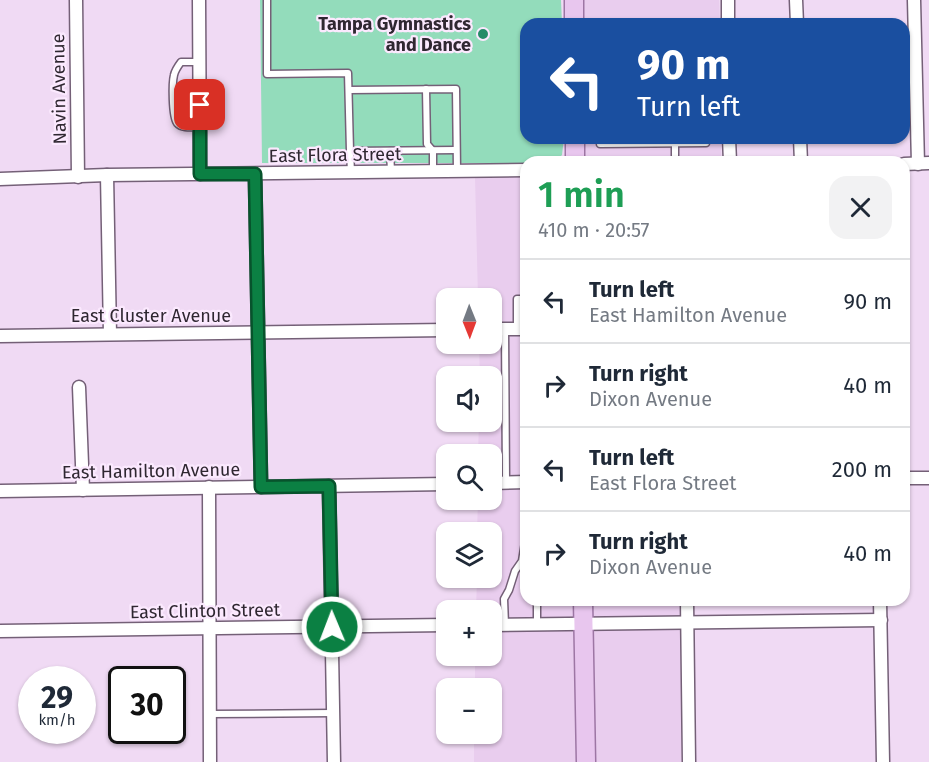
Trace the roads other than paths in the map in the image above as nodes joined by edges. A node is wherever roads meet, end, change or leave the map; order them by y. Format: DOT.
graph roads {
  1 [pos="76,0"];
  2 [pos="199,0"];
  3 [pos="267,0"];
  4 [pos="574,0"];
  5 [pos="728,0"];
  6 [pos="796,0"];
  7 [pos="914,0"];
  8 [pos="574,18"];
  9 [pos="728,18"];
  10 [pos="797,18"];
  11 [pos="199,62"];
  12 [pos="426,89"];
  13 [pos="349,90"];
  14 [pos="200,127"];
  15 [pos="600,144"];
  16 [pos="675,144"];
  17 [pos="433,150"];
  18 [pos="456,150"];
  19 [pos="390,151"];
  20 [pos="350,152"];
  21 [pos="675,156"];
  22 [pos="924,164"];
  23 [pos="520,170"];
  24 [pos="434,171"];
  25 [pos="457,171"];
  26 [pos="351,172"];
  27 [pos="391,172"];
  28 [pos="200,174"];
  29 [pos="255,174"];
  30 [pos="107,176"];
  31 [pos="78,177"];
  32 [pos="0,179"];
  33 [pos="520,299"];
  34 [pos="510,329"];
  35 [pos="436,330"];
  36 [pos="258,333"];
  37 [pos="110,334"];
  38 [pos="0,336"];
  39 [pos="79,387"];
  40 [pos="910,478"];
  41 [pos="929,478"];
  42 [pos="502,482"];
  43 [pos="506,482"];
  44 [pos="520,482"];
  45 [pos="436,484"];
  46 [pos="329,486"];
  47 [pos="261,487"];
  48 [pos="209,488"];
  49 [pos="83,490"];
  50 [pos="0,491"];
  51 [pos="520,564"];
  52 [pos="537,606"];
  53 [pos="583,606"];
  54 [pos="687,606"];
  55 [pos="880,606"];
  56 [pos="502,607"];
  57 [pos="880,620"];
  58 [pos="687,622"];
  59 [pos="537,624"];
  60 [pos="584,624"];
  61 [pos="436,625"];
  62 [pos="502,625"];
  63 [pos="332,627"];
  64 [pos="209,629"];
  65 [pos="0,631"];
  66 [pos="333,713"];
  67 [pos="210,714"];
  68 [pos="210,762"];
  69 [pos="334,762"];
  70 [pos="586,762"];
  71 [pos="689,762"];
  72 [pos="883,762"];
  1 -- 31 [label="street, Navin Avenue"];
  2 -- 11 [label="street"];
  3 -- 13 [label="lane"];
  4 -- 8 [label="main road"];
  5 -- 9 [label="street"];
  6 -- 10 [label="street"];
  7 -- 22 [label="street"];
  11 -- 14 [label="street"];
  11 -- 14 [label="lane"];
  12 -- 13 [label="lane"];
  12 -- 17 [label="lane"];
  12 -- 18 [label="lane"];
  13 -- 20 [label="lane"];
  14 -- 28 [label="street"];
  15 -- 16 [label="lane"];
  16 -- 21 [label="lane"];
  17 -- 18 [label="lane"];
  17 -- 19 [label="lane"];
  17 -- 24 [label="lane"];
  18 -- 25 [label="lane"];
  19 -- 20 [label="lane"];
  19 -- 27 [label="lane"];
  20 -- 26 [label="lane"];
  23 -- 25 [label="street, East Flora Street"];
  24 -- 25 [label="street, East Flora Street"];
  24 -- 27 [label="street, East Flora Street"];
  26 -- 27 [label="street, East Flora Street"];
  26 -- 29 [label="street, East Flora Street"];
  28 -- 29 [label="street, East Flora Street"];
  28 -- 30 [label="street, East Flora Street"];
  29 -- 36 [label="street"];
  30 -- 31 [label="street, East Flora Street"];
  30 -- 37 [label="street"];
  31 -- 32 [label="street, East Flora Street"];
  33 -- 34 [label="lane"];
  34 -- 43 [label="lane"];
  35 -- 36 [label="street, East Cluster Avenue"];
  36 -- 37 [label="street, East Cluster Avenue"];
  36 -- 47 [label="street"];
  37 -- 38 [label="street, East Cluster Avenue"];
  39 -- 49 [label="street"];
  40 -- 41 [label="street"];
  42 -- 43 [label="street"];
  43 -- 44 [label="street"];
  45 -- 46 [label="street, East Hamilton Avenue"];
  46 -- 47 [label="street, East Hamilton Avenue"];
  46 -- 63 [label="street"];
  47 -- 48 [label="street, East Hamilton Avenue"];
  48 -- 49 [label="street, East Hamilton Avenue"];
  48 -- 64 [label="street"];
  49 -- 50 [label="street, East Hamilton Avenue"];
  51 -- 56 [label="lane"];
  52 -- 59 [label="lane"];
  53 -- 60 [label="main road"];
  54 -- 58 [label="street"];
  55 -- 57 [label="street"];
  57 -- 58 [label="street"];
  57 -- 72 [label="street"];
  58 -- 60 [label="street"];
  58 -- 71 [label="street"];
  59 -- 60 [label="street"];
  59 -- 62 [label="street"];
  60 -- 70 [label="main road"];
  61 -- 63 [label="street, East Clinton Street"];
  63 -- 64 [label="street, East Clinton Street"];
  63 -- 66 [label="street"];
  64 -- 65 [label="street, East Clinton Street"];
  64 -- 67 [label="street"];
  66 -- 67 [label="lane"];
  66 -- 69 [label="street"];
  67 -- 68 [label="street"];
}
